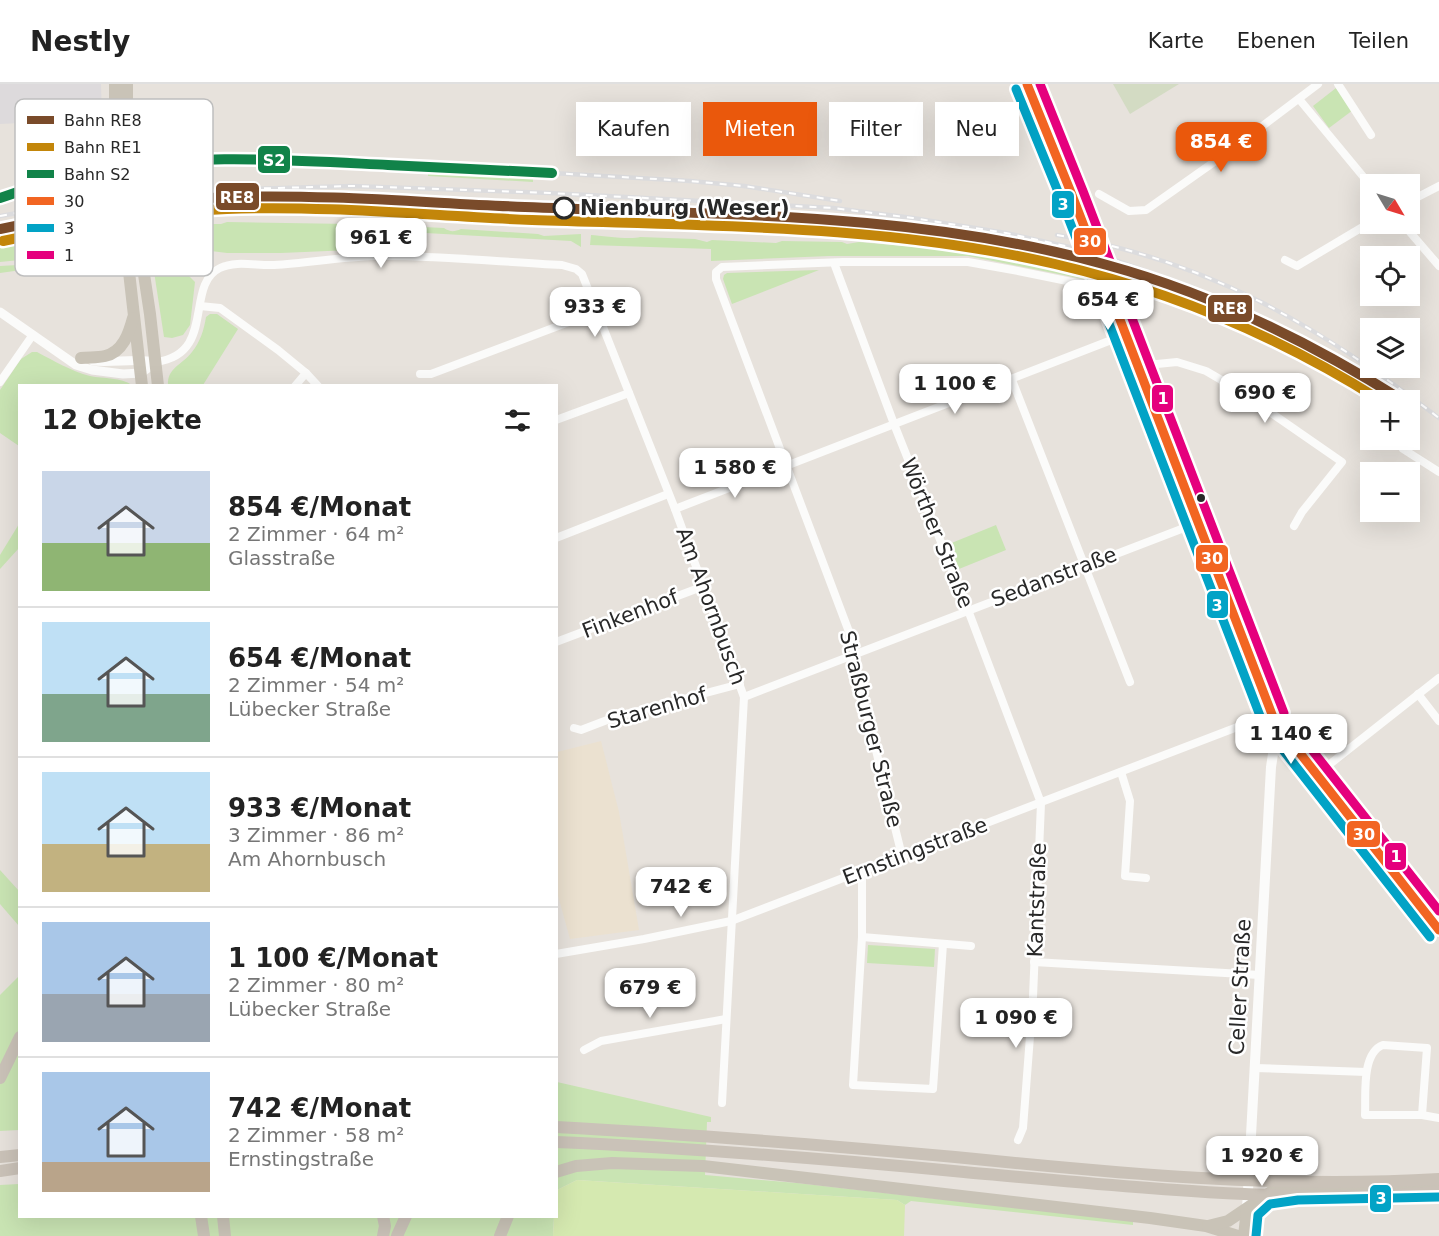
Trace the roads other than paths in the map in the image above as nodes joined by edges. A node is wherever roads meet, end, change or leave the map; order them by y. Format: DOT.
graph roads {
  1 [pos="115,84"];
  2 [pos="127,84"];
  3 [pos="1027,84"];
  4 [pos="1318,84"];
  5 [pos="1338,84"];
  6 [pos="120,99"];
  7 [pos="122,99"];
  8 [pos="1299,99"];
  9 [pos="1371,135"];
  10 [pos="1361,174"];
  11 [pos="1439,186"];
  12 [pos="1099,194"];
  13 [pos="1072,195"];
  14 [pos="1420,196"];
  15 [pos="1360,229"];
  16 [pos="1412,234"];
  17 [pos="1286,260"];
  18 [pos="834,262"];
  19 [pos="1439,266"];
  20 [pos="213,273"];
  21 [pos="130,276"];
  22 [pos="144,276"];
  23 [pos="210,276"];
  24 [pos="1103,278"];
  25 [pos="1087,285"];
  26 [pos="200,306"];
  27 [pos="598,311"];
  28 [pos="0,312"];
  29 [pos="134,314"];
  30 [pos="32,336"];
  31 [pos="1114,339"];
  32 [pos="56,351"];
  33 [pos="81,358"];
  34 [pos="141,359"];
  35 [pos="156,362"];
  36 [pos="1137,366"];
  37 [pos="306,373"];
  38 [pos="420,374"];
  39 [pos="142,379"];
  40 [pos="1012,380"];
  41 [pos="0,382"];
  42 [pos="158,384"];
  43 [pos="297,384"];
  44 [pos="316,384"];
  45 [pos="629,393"];
  46 [pos="558,419"];
  47 [pos="894,424"];
  48 [pos="1405,450"];
  49 [pos="786,465"];
  50 [pos="1439,472"];
  51 [pos="668,495"];
  52 [pos="675,509"];
  53 [pos="1197,523"];
  54 [pos="1294,526"];
  55 [pos="558,536"];
  56 [pos="1083,566"];
  57 [pos="704,586"];
  58 [pos="968,610"];
  59 [pos="558,641"];
  60 [pos="854,654"];
  61 [pos="1439,678"];
  62 [pos="1130,682"];
  63 [pos="740,684"];
  64 [pos="1418,694"];
  65 [pos="744,697"];
  66 [pos="1274,717"];
  67 [pos="1439,721"];
  68 [pos="574,728"];
  69 [pos="1266,728"];
  70 [pos="1288,738"];
  71 [pos="1275,741"];
  72 [pos="1121,772"];
  73 [pos="1316,775"];
  74 [pos="1041,803"];
  75 [pos="902,856"];
  76 [pos="862,871"];
  77 [pos="1146,878"];
  78 [pos="731,921"];
  79 [pos="1439,930"];
  80 [pos="862,937"];
  81 [pos="943,944"];
  82 [pos="971,946"];
  83 [pos="558,954"];
  84 [pos="1034,962"];
  85 [pos="1260,975"];
  86 [pos="726,1019"];
  87 [pos="18,1041"];
  88 [pos="584,1050"];
  89 [pos="1255,1068"];
  90 [pos="1366,1072"];
  91 [pos="0,1078"];
  92 [pos="722,1103"];
  93 [pos="1422,1115"];
  94 [pos="1439,1118"];
  95 [pos="558,1128"];
  96 [pos="1018,1140"];
  97 [pos="558,1142"];
  98 [pos="18,1155"];
  99 [pos="0,1157"];
  100 [pos="18,1170"];
  101 [pos="558,1171"];
  102 [pos="0,1172"];
  103 [pos="1439,1179"];
  104 [pos="1439,1185"];
  105 [pos="1235,1186"];
  106 [pos="1439,1192"];
  107 [pos="1247,1209"];
  108 [pos="201,1218"];
  109 [pos="223,1218"];
  110 [pos="383,1218"];
  111 [pos="405,1218"];
  112 [pos="507,1218"];
  113 [pos="1206,1226"];
  114 [pos="204,1236"];
  115 [pos="225,1236"];
  116 [pos="383,1236"];
  117 [pos="397,1236"];
  118 [pos="500,1236"];
  119 [pos="1238,1236"];
  120 [pos="1244,1236"];
  1 -- 6 [label="main road"];
  2 -- 7 [label="main road"];
  3 -- 13 [label="main road"];
  4 -- 8 [label="street"];
  5 -- 9 [label="street"];
  8 -- 10 [label="street"];
  8 -- 12 [label="street"];
  11 -- 14 [label="street"];
  15 -- 17 [label="street"];
  16 -- 19 [label="street"];
  18 -- 25 [label="street"];
  18 -- 47 [label="street, Wörther Straße"];
  18 -- 49 [label="street, Straßburger Straße"];
  20 -- 27 [label="street, Am Ahornbusch"];
  21 -- 29 [label="main road"];
  22 -- 35 [label="main road"];
  23 -- 26 [label="street, Am Ahornbusch"];
  24 -- 36 [label="main road"];
  26 -- 35 [label="street"];
  26 -- 37 [label="street"];
  27 -- 38 [label="street"];
  27 -- 45 [label="street, Am Ahornbusch"];
  28 -- 30 [label="street"];
  29 -- 33 [label="main road"];
  29 -- 34 [label="main road"];
  30 -- 32 [label="street"];
  30 -- 41 [label="street"];
  31 -- 40 [label="street"];
  32 -- 33 [label="street"];
  32 -- 39 [label="street"];
  33 -- 34 [label="street"];
  34 -- 35 [label="street"];
  34 -- 39 [label="main road"];
  35 -- 39 [label="street"];
  35 -- 42 [label="main road"];
  36 -- 53 [label="main road"];
  36 -- 54 [label="street"];
  37 -- 43 [label="street"];
  37 -- 44 [label="street"];
  40 -- 47 [label="street"];
  40 -- 56 [label="street"];
  45 -- 46 [label="street"];
  45 -- 51 [label="street, Am Ahornbusch"];
  47 -- 49 [label="street"];
  47 -- 58 [label="street, Wörther Straße"];
  48 -- 50 [label="street"];
  49 -- 52 [label="street"];
  49 -- 60 [label="street, Straßburger Straße"];
  51 -- 52 [label="street, Am Ahornbusch"];
  51 -- 55 [label="street"];
  52 -- 57 [label="street, Am Ahornbusch"];
  53 -- 56 [label="street, Sedanstraße"];
  53 -- 66 [label="main road"];
  56 -- 58 [label="street, Sedanstraße"];
  56 -- 62 [label="street"];
  57 -- 59 [label="street, Finkenhof"];
  57 -- 63 [label="street, Am Ahornbusch"];
  58 -- 60 [label="street, Sedanstraße"];
  58 -- 74 [label="street, Wörther Straße"];
  60 -- 65 [label="street, Sedanstraße"];
  60 -- 75 [label="street, Straßburger Straße"];
  61 -- 64 [label="street"];
  63 -- 65 [label="street, Am Ahornbusch"];
  63 -- 68 [label="street, Starenhof"];
  64 -- 67 [label="street"];
  64 -- 73 [label="street"];
  65 -- 78 [label="street, Am Ahornbusch"];
  66 -- 69 [label="main road"];
  66 -- 70 [label="main road"];
  69 -- 71 [label="main road"];
  69 -- 72 [label="street, Ernstingstraße"];
  70 -- 71 [label="main road"];
  70 -- 73 [label="main road"];
  71 -- 85 [label="main road, Celler Straße"];
  72 -- 74 [label="street, Ernstingstraße"];
  72 -- 77 [label="street"];
  73 -- 79 [label="main road"];
  74 -- 75 [label="street, Ernstingstraße"];
  74 -- 84 [label="street, Kantstraße"];
  75 -- 76 [label="street, Ernstingstraße"];
  76 -- 78 [label="street, Ernstingstraße"];
  76 -- 80 [label="street"];
  78 -- 83 [label="street, Ernstingstraße"];
  78 -- 86 [label="street, Am Ahornbusch"];
  80 -- 81 [label="street"];
  80 -- 81 [label="street"];
  81 -- 82 [label="street"];
  84 -- 85 [label="street"];
  84 -- 96 [label="street, Kantstraße"];
  85 -- 89 [label="main road, Celler Straße"];
  86 -- 88 [label="street"];
  86 -- 92 [label="street, Am Ahornbusch"];
  87 -- 91 [label="highway"];
  89 -- 90 [label="street"];
  89 -- 107 [label="main road, Celler Straße"];
  90 -- 93 [label="street"];
  90 -- 93 [label="street"];
  93 -- 94 [label="street"];
  95 -- 105 [label="highway"];
  97 -- 105 [label="highway"];
  98 -- 99 [label="highway"];
  100 -- 102 [label="highway"];
  101 -- 113 [label="main road"];
  103 -- 105 [label="highway"];
  104 -- 107 [label="main road"];
  105 -- 106 [label="highway"];
  107 -- 113 [label="main road"];
  107 -- 120 [label="main road, Celler Straße"];
  108 -- 114 [label="main road"];
  109 -- 115 [label="main road"];
  110 -- 116 [label="highway"];
  111 -- 117 [label="highway"];
  112 -- 118 [label="main road"];
  113 -- 119 [label="main road"];
}
